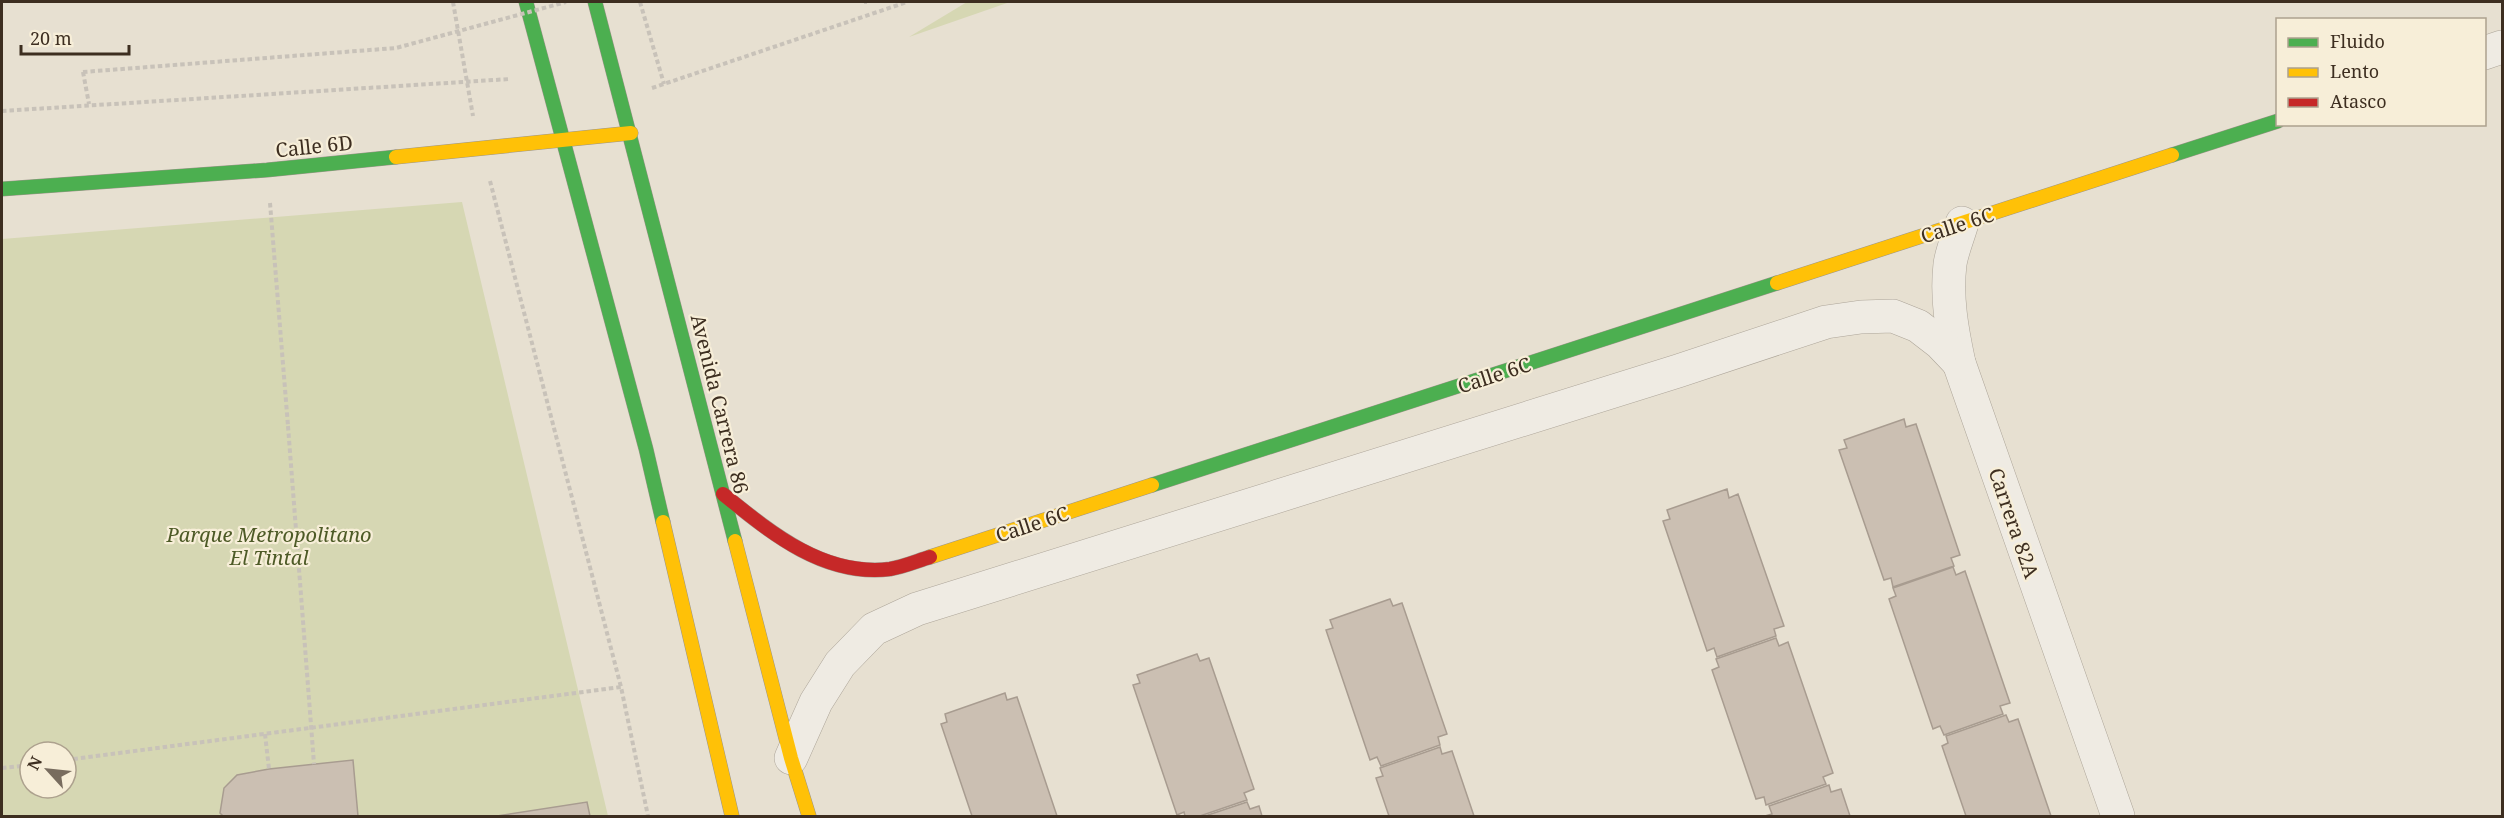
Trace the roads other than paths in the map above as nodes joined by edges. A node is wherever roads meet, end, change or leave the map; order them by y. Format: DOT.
graph roads {
  1 [pos="526,2"];
  2 [pos="596,2"];
  3 [pos="2502,47"];
  4 [pos="2486,52"];
  5 [pos="2276,121"];
  6 [pos="631,133"];
  7 [pos="564,140"];
  8 [pos="2,189"];
  9 [pos="1962,223"];
  10 [pos="1959,363"];
  11 [pos="723,494"];
  12 [pos="791,758"];
  13 [pos="732,816"];
  14 [pos="809,816"];
  15 [pos="2118,816"];
  1 -- 7 [label="street"];
  2 -- 6 [label="street, Avenida Carrera 86"];
  3 -- 4 [label="street"];
  5 -- 9 [label="street, Calle 6C"];
  6 -- 7 [label="street, Calle 6D"];
  6 -- 11 [label="street, Avenida Carrera 86"];
  7 -- 8 [label="street, Calle 6D"];
  7 -- 13 [label="street"];
  9 -- 10 [label="street, Carrera 82A"];
  9 -- 11 [label="street, Calle 6C"];
  10 -- 12 [label="street"];
  10 -- 15 [label="street, Carrera 82A"];
  11 -- 12 [label="street, Avenida Carrera 86"];
  12 -- 14 [label="street, Avenida Carrera 86"];
}
